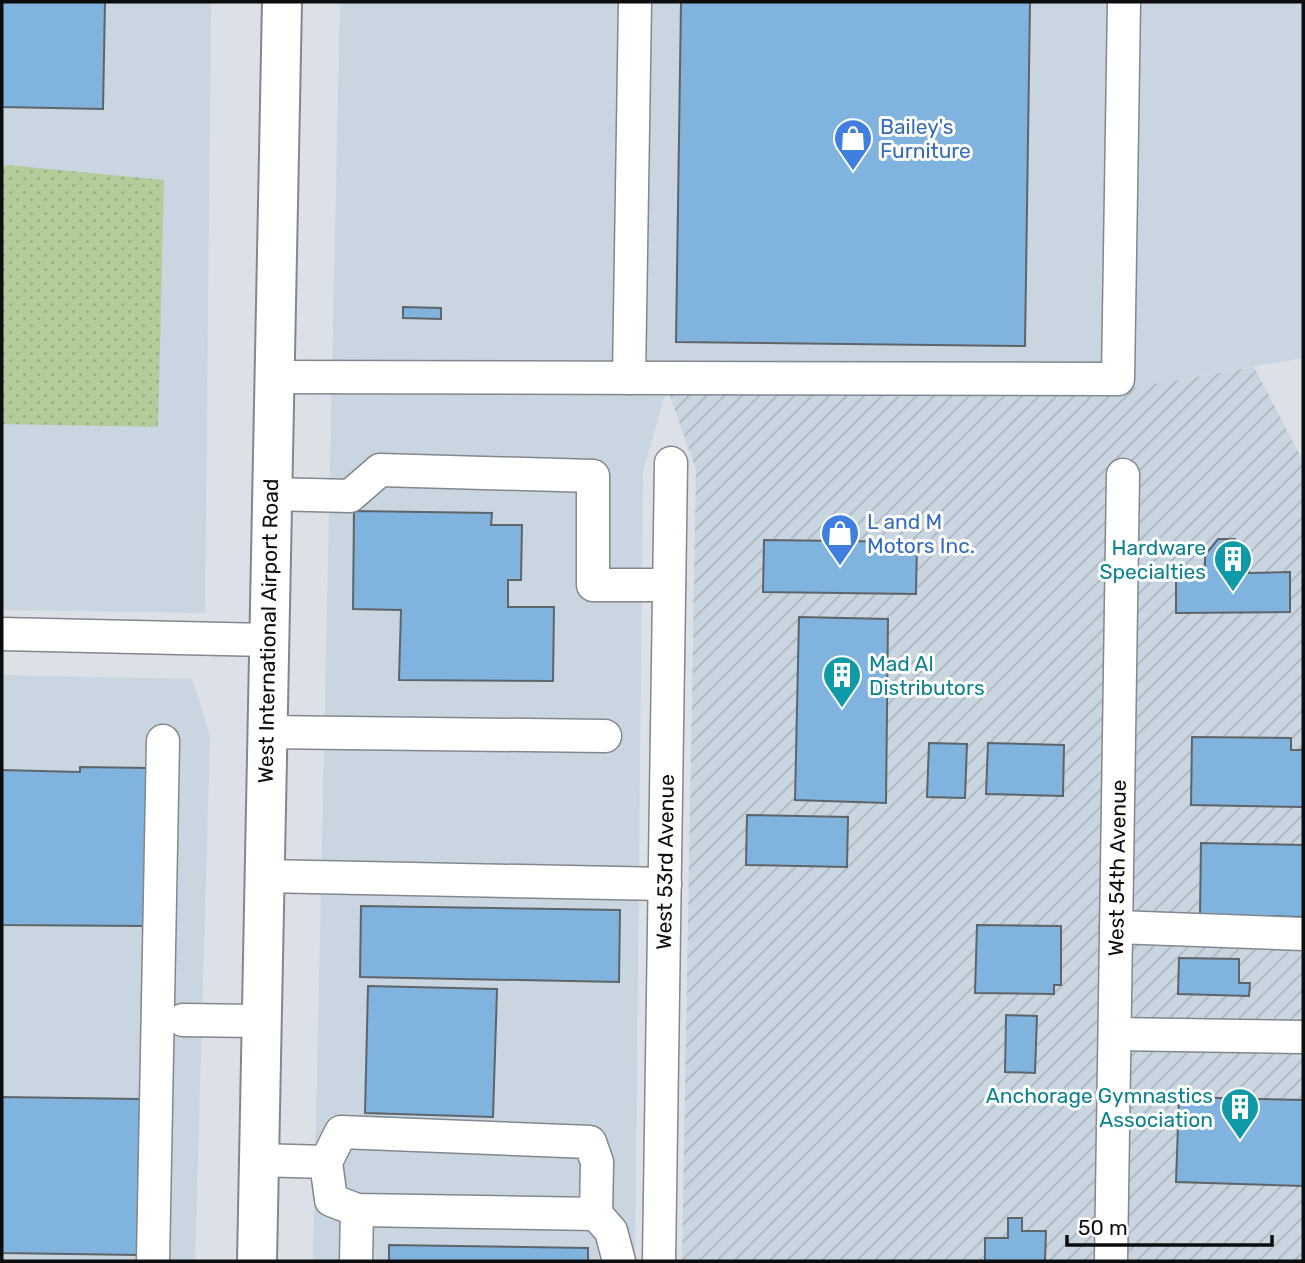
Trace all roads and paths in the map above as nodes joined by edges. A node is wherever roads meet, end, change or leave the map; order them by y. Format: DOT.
graph roads {
  1 [pos="282,2"];
  2 [pos="635,2"];
  3 [pos="1124,2"];
  4 [pos="273,377"];
  5 [pos="629,378"];
  6 [pos="671,463"];
  7 [pos="1123,475"];
  8 [pos="271,494"];
  9 [pos="669,585"];
  10 [pos="2,634"];
  11 [pos="268,640"];
  12 [pos="266,732"];
  13 [pos="605,736"];
  14 [pos="163,741"];
  15 [pos="263,876"];
  16 [pos="665,884"];
  17 [pos="1116,927"];
  18 [pos="1303,934"];
  19 [pos="158,981"];
  20 [pos="183,1020"];
  21 [pos="261,1021"];
  22 [pos="1115,1034"];
  23 [pos="1303,1038"];
  24 [pos="157,1063"];
  25 [pos="258,1160"];
  26 [pos="326,1162"];
  27 [pos="357,1210"];
  28 [pos="596,1214"];
  29 [pos="153,1261"];
  30 [pos="257,1261"];
  31 [pos="356,1261"];
  32 [pos="619,1261"];
  33 [pos="659,1261"];
  34 [pos="1111,1261"];
  1 -- 4 [label="main road, West International Airport Road"];
  2 -- 5 [label="street"];
  3 -- 5 [label="street"];
  4 -- 5 [label="street"];
  4 -- 8 [label="main road, West International Airport Road"];
  6 -- 9 [label="street, West 53rd Avenue"];
  7 -- 17 [label="street, West 54th Avenue"];
  8 -- 9 [label="street"];
  8 -- 11 [label="main road, West International Airport Road"];
  9 -- 16 [label="street, West 53rd Avenue"];
  10 -- 11 [label="street"];
  11 -- 12 [label="main road, West International Airport Road"];
  12 -- 13 [label="street"];
  12 -- 15 [label="main road, West International Airport Road"];
  14 -- 19 [label="street"];
  15 -- 16 [label="street"];
  15 -- 21 [label="main road, West International Airport Road"];
  16 -- 33 [label="street, West 53rd Avenue"];
  17 -- 18 [label="street"];
  17 -- 22 [label="street, West 54th Avenue"];
  19 -- 20 [label="street"];
  19 -- 24 [label="street"];
  20 -- 21 [label="street"];
  20 -- 24 [label="street"];
  21 -- 25 [label="main road, West International Airport Road"];
  22 -- 23 [label="street"];
  22 -- 34 [label="street, West 54th Avenue"];
  24 -- 29 [label="street"];
  25 -- 26 [label="street"];
  25 -- 30 [label="main road, West International Airport Road"];
  26 -- 27 [label="street"];
  26 -- 28 [label="street"];
  27 -- 28 [label="street"];
  27 -- 31 [label="street"];
  28 -- 32 [label="street"];
}
